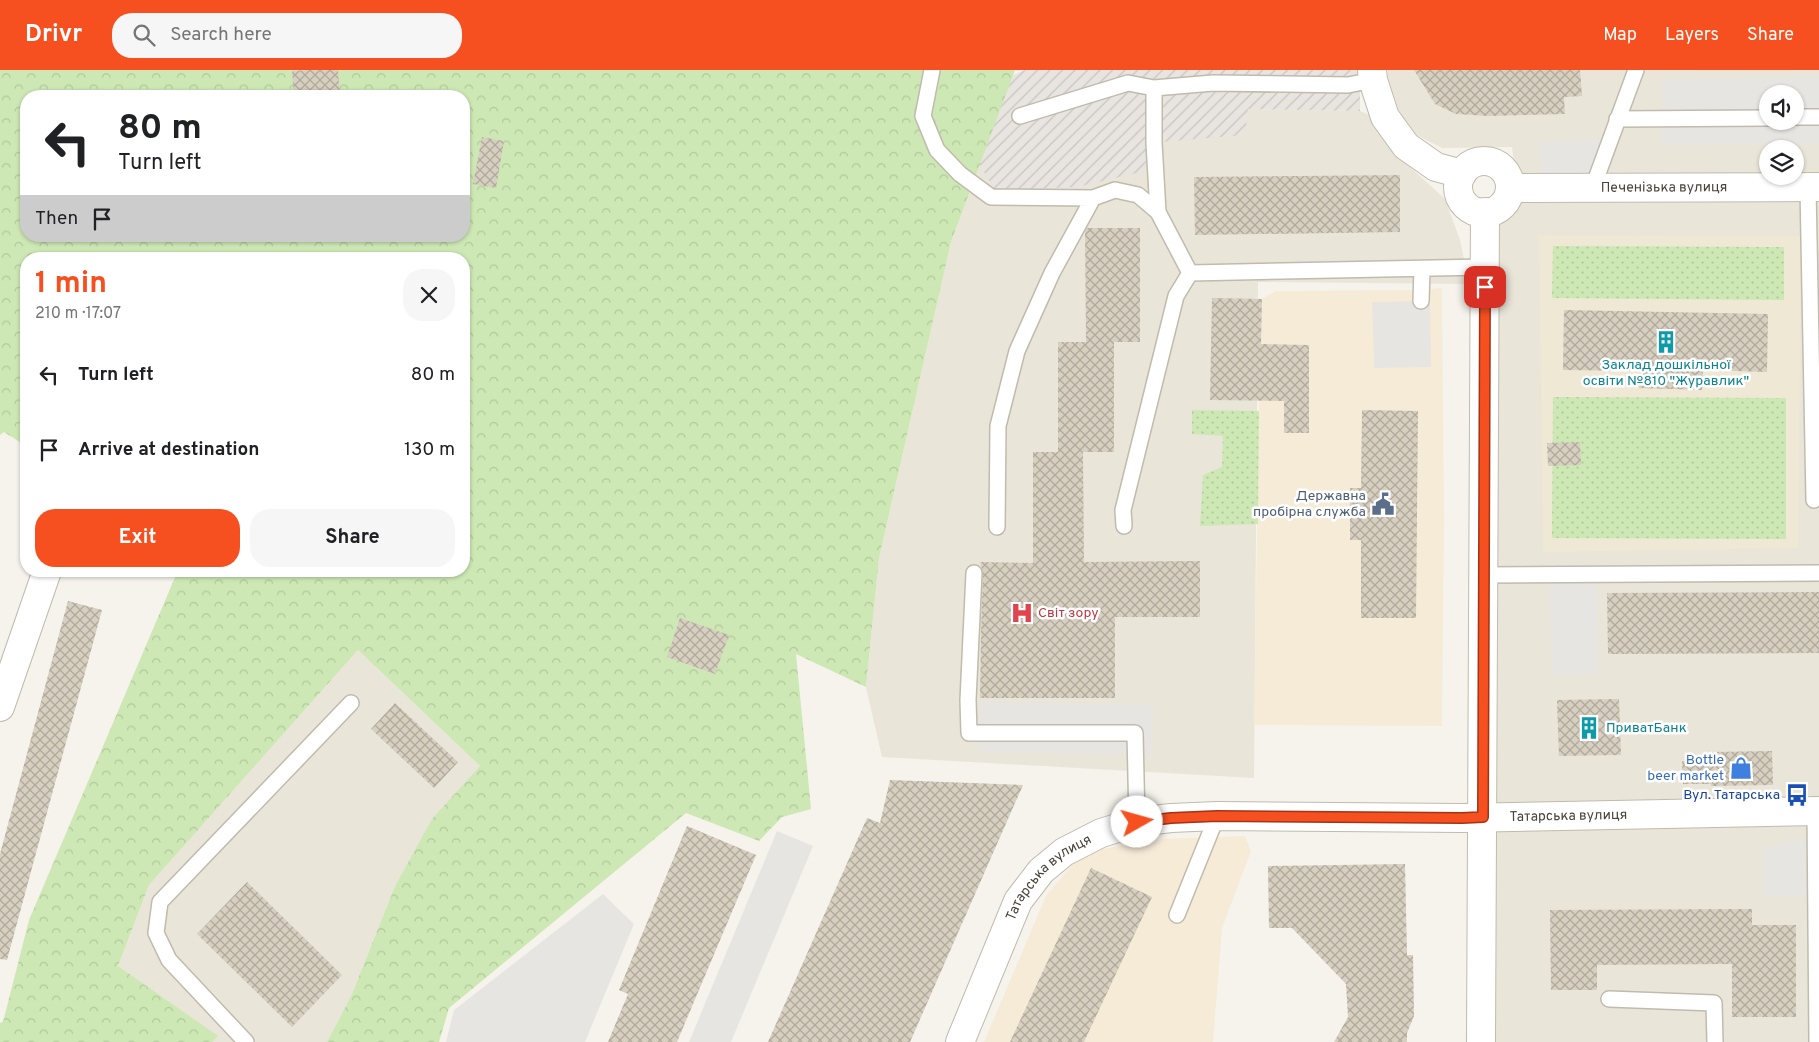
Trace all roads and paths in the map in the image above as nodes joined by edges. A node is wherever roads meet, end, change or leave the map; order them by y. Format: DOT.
graph roads {
  1 [pos="932,70"];
  2 [pos="1636,70"];
  3 [pos="1372,75"];
  4 [pos="1154,88"];
  5 [pos="1020,116"];
  6 [pos="1804,117"];
  7 [pos="1819,117"];
  8 [pos="1759,118"];
  9 [pos="1617,119"];
  10 [pos="1462,174"];
  11 [pos="1813,186"];
  12 [pos="1592,187"];
  13 [pos="1510,188"];
  14 [pos="1093,198"];
  15 [pos="1158,212"];
  16 [pos="1485,212"];
  17 [pos="1485,268"];
  18 [pos="1422,269"];
  19 [pos="1190,273"];
  20 [pos="1421,301"];
  21 [pos="1814,500"];
  22 [pos="1124,526"];
  23 [pos="997,527"];
  24 [pos="974,573"];
  25 [pos="1819,573"];
  26 [pos="1484,575"];
  27 [pos="45,577"];
  28 [pos="351,702"];
  29 [pos="0,707"];
  30 [pos="1817,811"];
  31 [pos="1217,816"];
  32 [pos="1483,817"];
  33 [pos="1137,822"];
  34 [pos="1177,914"];
  35 [pos="1609,999"];
  36 [pos="246,1042"];
  37 [pos="960,1042"];
  38 [pos="1481,1042"];
  39 [pos="1715,1042"];
  40 [pos="1817,1042"];
  1 -- 14 [label="lane"];
  2 -- 9 [label="lane"];
  3 -- 4 [label="lane"];
  3 -- 10 [label="street"];
  4 -- 5 [label="lane"];
  4 -- 15 [label="lane"];
  6 -- 7 [label="lane"];
  8 -- 9 [label="lane"];
  9 -- 12 [label="lane"];
  10 -- 13 [label="street"];
  10 -- 16 [label="street"];
  11 -- 12 [label="street, Печенізька вулиця"];
  11 -- 21 [label="lane"];
  12 -- 13 [label="street, Печенізька вулиця"];
  13 -- 16 [label="street"];
  14 -- 15 [label="lane"];
  14 -- 23 [label="lane"];
  15 -- 19 [label="lane"];
  16 -- 17 [label="street"];
  17 -- 18 [label="lane"];
  17 -- 26 [label="street"];
  18 -- 19 [label="lane"];
  18 -- 20 [label="lane"];
  19 -- 22 [label="lane"];
  24 -- 33 [label="lane"];
  25 -- 26 [label="lane"];
  26 -- 32 [label="street"];
  27 -- 29 [label="street"];
  28 -- 36 [label="lane"];
  30 -- 32 [label="street, Татарська вулиця"];
  30 -- 40 [label="lane"];
  31 -- 32 [label="street, Татарська вулиця"];
  31 -- 33 [label="street, Татарська вулиця"];
  31 -- 34 [label="lane"];
  32 -- 38 [label="street"];
  33 -- 37 [label="street, Татарська вулиця"];
  35 -- 39 [label="lane"];
}
